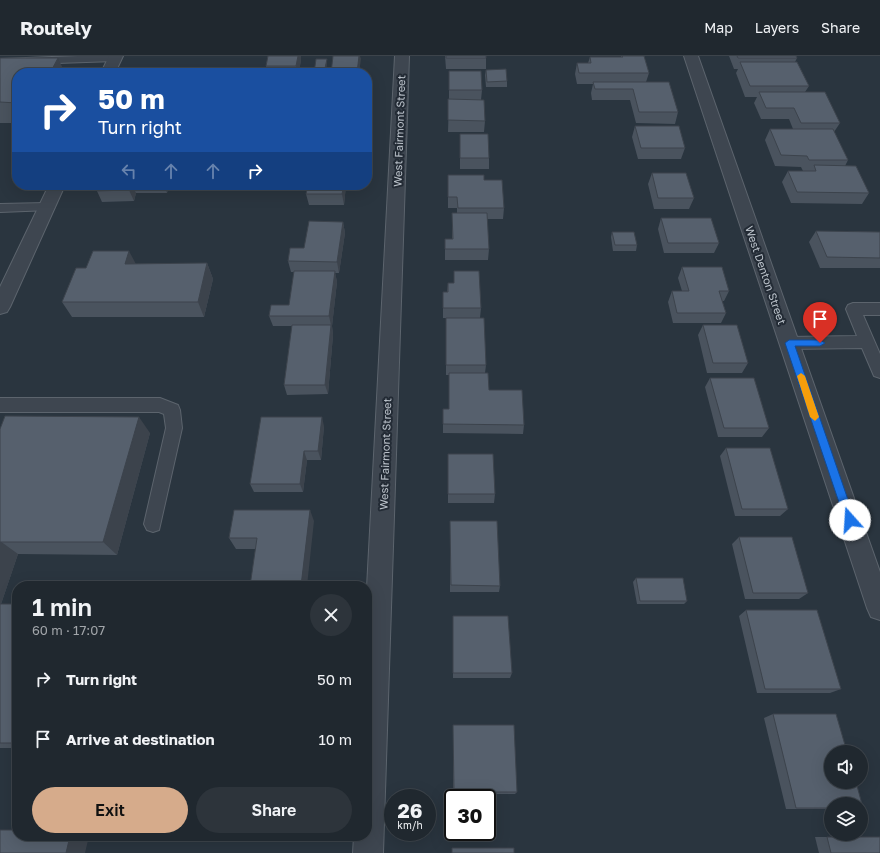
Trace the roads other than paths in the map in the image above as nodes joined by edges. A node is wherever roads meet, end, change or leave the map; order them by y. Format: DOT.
graph roads {
  1 [pos="402,56"];
  2 [pos="691,56"];
  3 [pos="116,57"];
  4 [pos="41,58"];
  5 [pos="0,62"];
  6 [pos="110,68"];
  7 [pos="54,190"];
  8 [pos="46,207"];
  9 [pos="0,208"];
  10 [pos="0,308"];
  11 [pos="880,309"];
  12 [pos="867,342"];
  13 [pos="789,343"];
  14 [pos="880,372"];
  15 [pos="0,405"];
  16 [pos="153,524"];
  17 [pos="880,608"];
  18 [pos="372,759"];
  19 [pos="369,841"];
  20 [pos="368,853"];
  1 -- 18 [label="street, West Fairmont Street"];
  2 -- 13 [label="street, West Denton Street"];
  3 -- 4 [label="lane"];
  3 -- 6 [label="street"];
  4 -- 5 [label="lane"];
  7 -- 8 [label="street"];
  8 -- 9 [label="lane"];
  8 -- 10 [label="street"];
  11 -- 12 [label="lane"];
  12 -- 13 [label="lane"];
  12 -- 14 [label="lane"];
  13 -- 17 [label="street, West Denton Street"];
  15 -- 16 [label="lane"];
  19 -- 20 [label="street, West Fairmont Street"];
}
